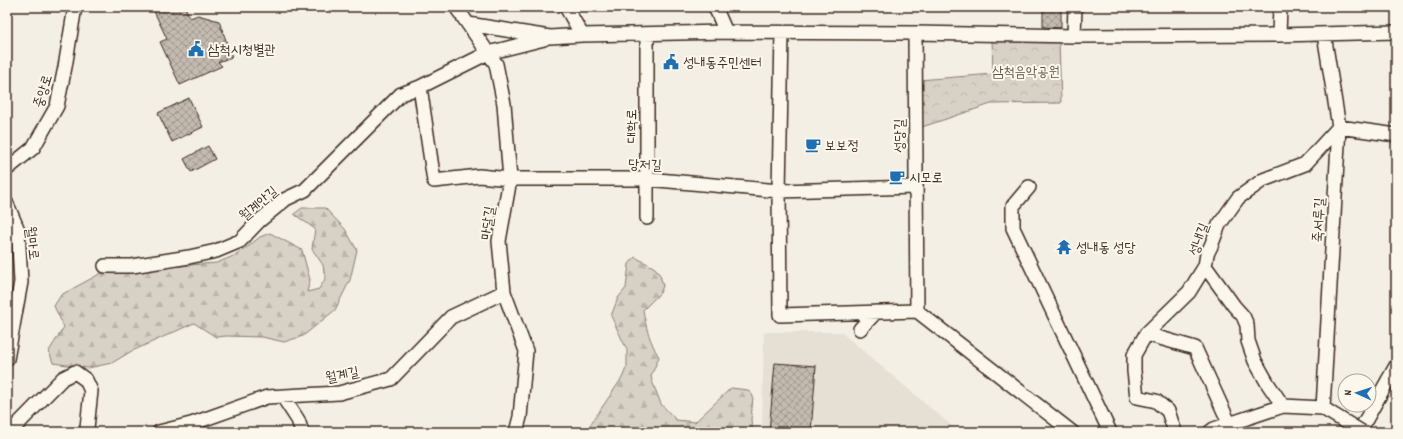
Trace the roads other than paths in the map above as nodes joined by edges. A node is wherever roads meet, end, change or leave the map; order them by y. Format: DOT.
graph roads {
  1 [pos="75,7"];
  2 [pos="456,7"];
  3 [pos="566,7"];
  4 [pos="715,7"];
  5 [pos="1074,7"];
  6 [pos="1280,7"];
  7 [pos="468,24"];
  8 [pos="726,32"];
  9 [pos="1396,32"];
  10 [pos="782,33"];
  11 [pos="915,33"];
  12 [pos="647,34"];
  13 [pos="1324,34"];
  14 [pos="582,35"];
  15 [pos="1279,35"];
  16 [pos="1074,36"];
  17 [pos="550,37"];
  18 [pos="488,53"];
  19 [pos="420,87"];
  20 [pos="1339,127"];
  21 [pos="1396,135"];
  22 [pos="7,169"];
  23 [pos="510,179"];
  24 [pos="648,179"];
  25 [pos="915,187"];
  26 [pos="1029,187"];
  27 [pos="779,191"];
  28 [pos="7,204"];
  29 [pos="647,218"];
  30 [pos="105,266"];
  31 [pos="1205,266"];
  32 [pos="504,292"];
  33 [pos="917,311"];
  34 [pos="876,312"];
  35 [pos="860,329"];
  36 [pos="1146,334"];
  37 [pos="7,359"];
  38 [pos="1396,366"];
  39 [pos="283,396"];
  40 [pos="1283,406"];
  41 [pos="1326,410"];
  42 [pos="1230,425"];
  43 [pos="7,427"];
  44 [pos="89,432"];
  45 [pos="159,432"];
  46 [pos="302,432"];
  47 [pos="516,432"];
  48 [pos="1072,432"];
  49 [pos="1110,432"];
  50 [pos="1175,432"];
  51 [pos="1210,432"];
  52 [pos="1359,432"];
  53 [pos="1362,432"];
  1 -- 22 [label="street, 중앙로"];
  2 -- 7 [label="street"];
  3 -- 14 [label="street"];
  4 -- 8 [label="street"];
  5 -- 16 [label="street"];
  6 -- 15 [label="street"];
  7 -- 17 [label="street"];
  7 -- 18 [label="street, 마달길"];
  8 -- 10 [label="street"];
  8 -- 12 [label="street"];
  9 -- 13 [label="street"];
  10 -- 11 [label="street"];
  10 -- 27 [label="street"];
  11 -- 16 [label="street"];
  11 -- 25 [label="street, 성당길"];
  12 -- 14 [label="street"];
  12 -- 24 [label="street, 대학로"];
  13 -- 15 [label="street"];
  13 -- 20 [label="street, 죽서루길"];
  14 -- 17 [label="street"];
  15 -- 16 [label="street"];
  17 -- 18 [label="street"];
  18 -- 19 [label="street, 월계안길"];
  18 -- 23 [label="street, 마달길"];
  19 -- 23 [label="street"];
  19 -- 30 [label="street, 월계안길"];
  20 -- 21 [label="street"];
  20 -- 31 [label="street, 성내길"];
  20 -- 41 [label="street, 죽서루길"];
  23 -- 24 [label="street, 당저길"];
  23 -- 32 [label="street, 마달길"];
  24 -- 27 [label="street, 당저길"];
  24 -- 29 [label="street, 대학로"];
  25 -- 27 [label="street, 당저길"];
  25 -- 33 [label="street, 성당길"];
  26 -- 49 [label="street"];
  27 -- 34 [label="street"];
  28 -- 37 [label="street, 월마로"];
  31 -- 36 [label="street, 성내길"];
  31 -- 40 [label="street"];
  32 -- 39 [label="street, 월계길"];
  32 -- 47 [label="street, 마달길"];
  33 -- 34 [label="street"];
  33 -- 48 [label="street"];
  34 -- 35 [label="street"];
  36 -- 42 [label="street"];
  36 -- 50 [label="street, 성내길"];
  38 -- 52 [label="street"];
  39 -- 45 [label="street, 월계길"];
  39 -- 46 [label="street"];
  40 -- 41 [label="street"];
  40 -- 42 [label="street"];
  41 -- 53 [label="street, bridge"];
  42 -- 51 [label="street"];
  43 -- 44 [label="street"];
}
